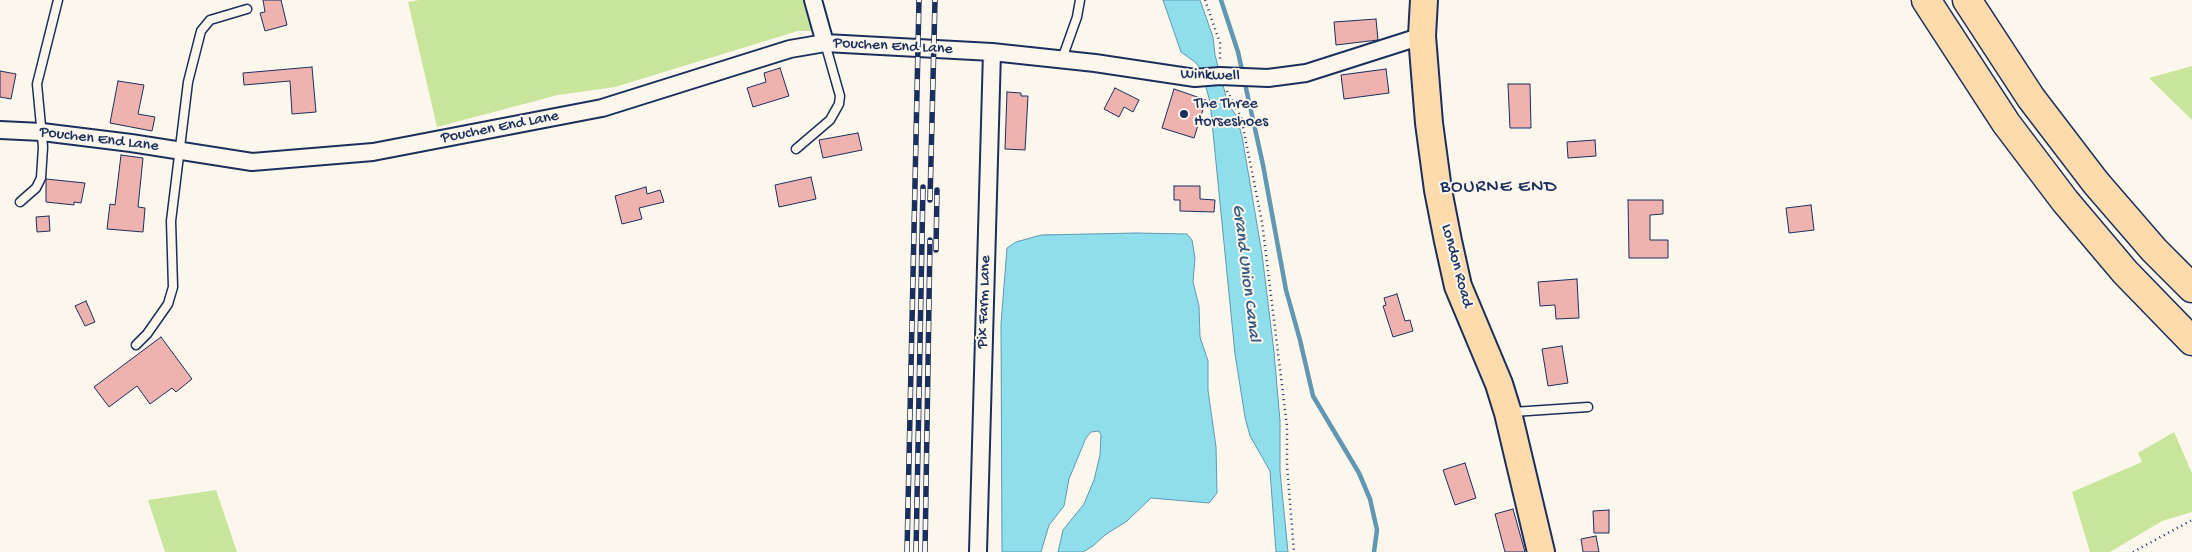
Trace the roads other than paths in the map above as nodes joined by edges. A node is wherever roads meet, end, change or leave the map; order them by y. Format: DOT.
graph roads {
  1 [pos="58,0"];
  2 [pos="813,0"];
  3 [pos="1080,0"];
  4 [pos="1424,0"];
  5 [pos="1926,0"];
  6 [pos="1967,0"];
  7 [pos="247,10"];
  8 [pos="1422,36"];
  9 [pos="825,43"];
  10 [pos="992,52"];
  11 [pos="1062,59"];
  12 [pos="0,130"];
  13 [pos="42,132"];
  14 [pos="179,150"];
  15 [pos="796,150"];
  16 [pos="20,202"];
  17 [pos="2192,288"];
  18 [pos="2192,342"];
  19 [pos="136,345"];
  20 [pos="1588,407"];
  21 [pos="1508,413"];
  22 [pos="978,552"];
  23 [pos="1540,552"];
  1 -- 13 [label="lane"];
  2 -- 9 [label="street"];
  3 -- 11 [label="lane"];
  4 -- 8 [label="main road, London Road"];
  5 -- 18 [label="highway"];
  6 -- 17 [label="highway"];
  7 -- 14 [label="lane"];
  8 -- 11 [label="street, Winkwell"];
  8 -- 21 [label="main road, London Road"];
  9 -- 10 [label="street, Pouchen End Lane"];
  9 -- 14 [label="street, Pouchen End Lane"];
  9 -- 15 [label="lane"];
  10 -- 11 [label="street, Winkwell"];
  10 -- 22 [label="street, Pix Farm Lane"];
  12 -- 13 [label="street, Pouchen End Lane"];
  13 -- 14 [label="street, Pouchen End Lane"];
  13 -- 16 [label="lane"];
  14 -- 19 [label="lane"];
  20 -- 21 [label="lane"];
  21 -- 23 [label="main road, London Road"];
}
